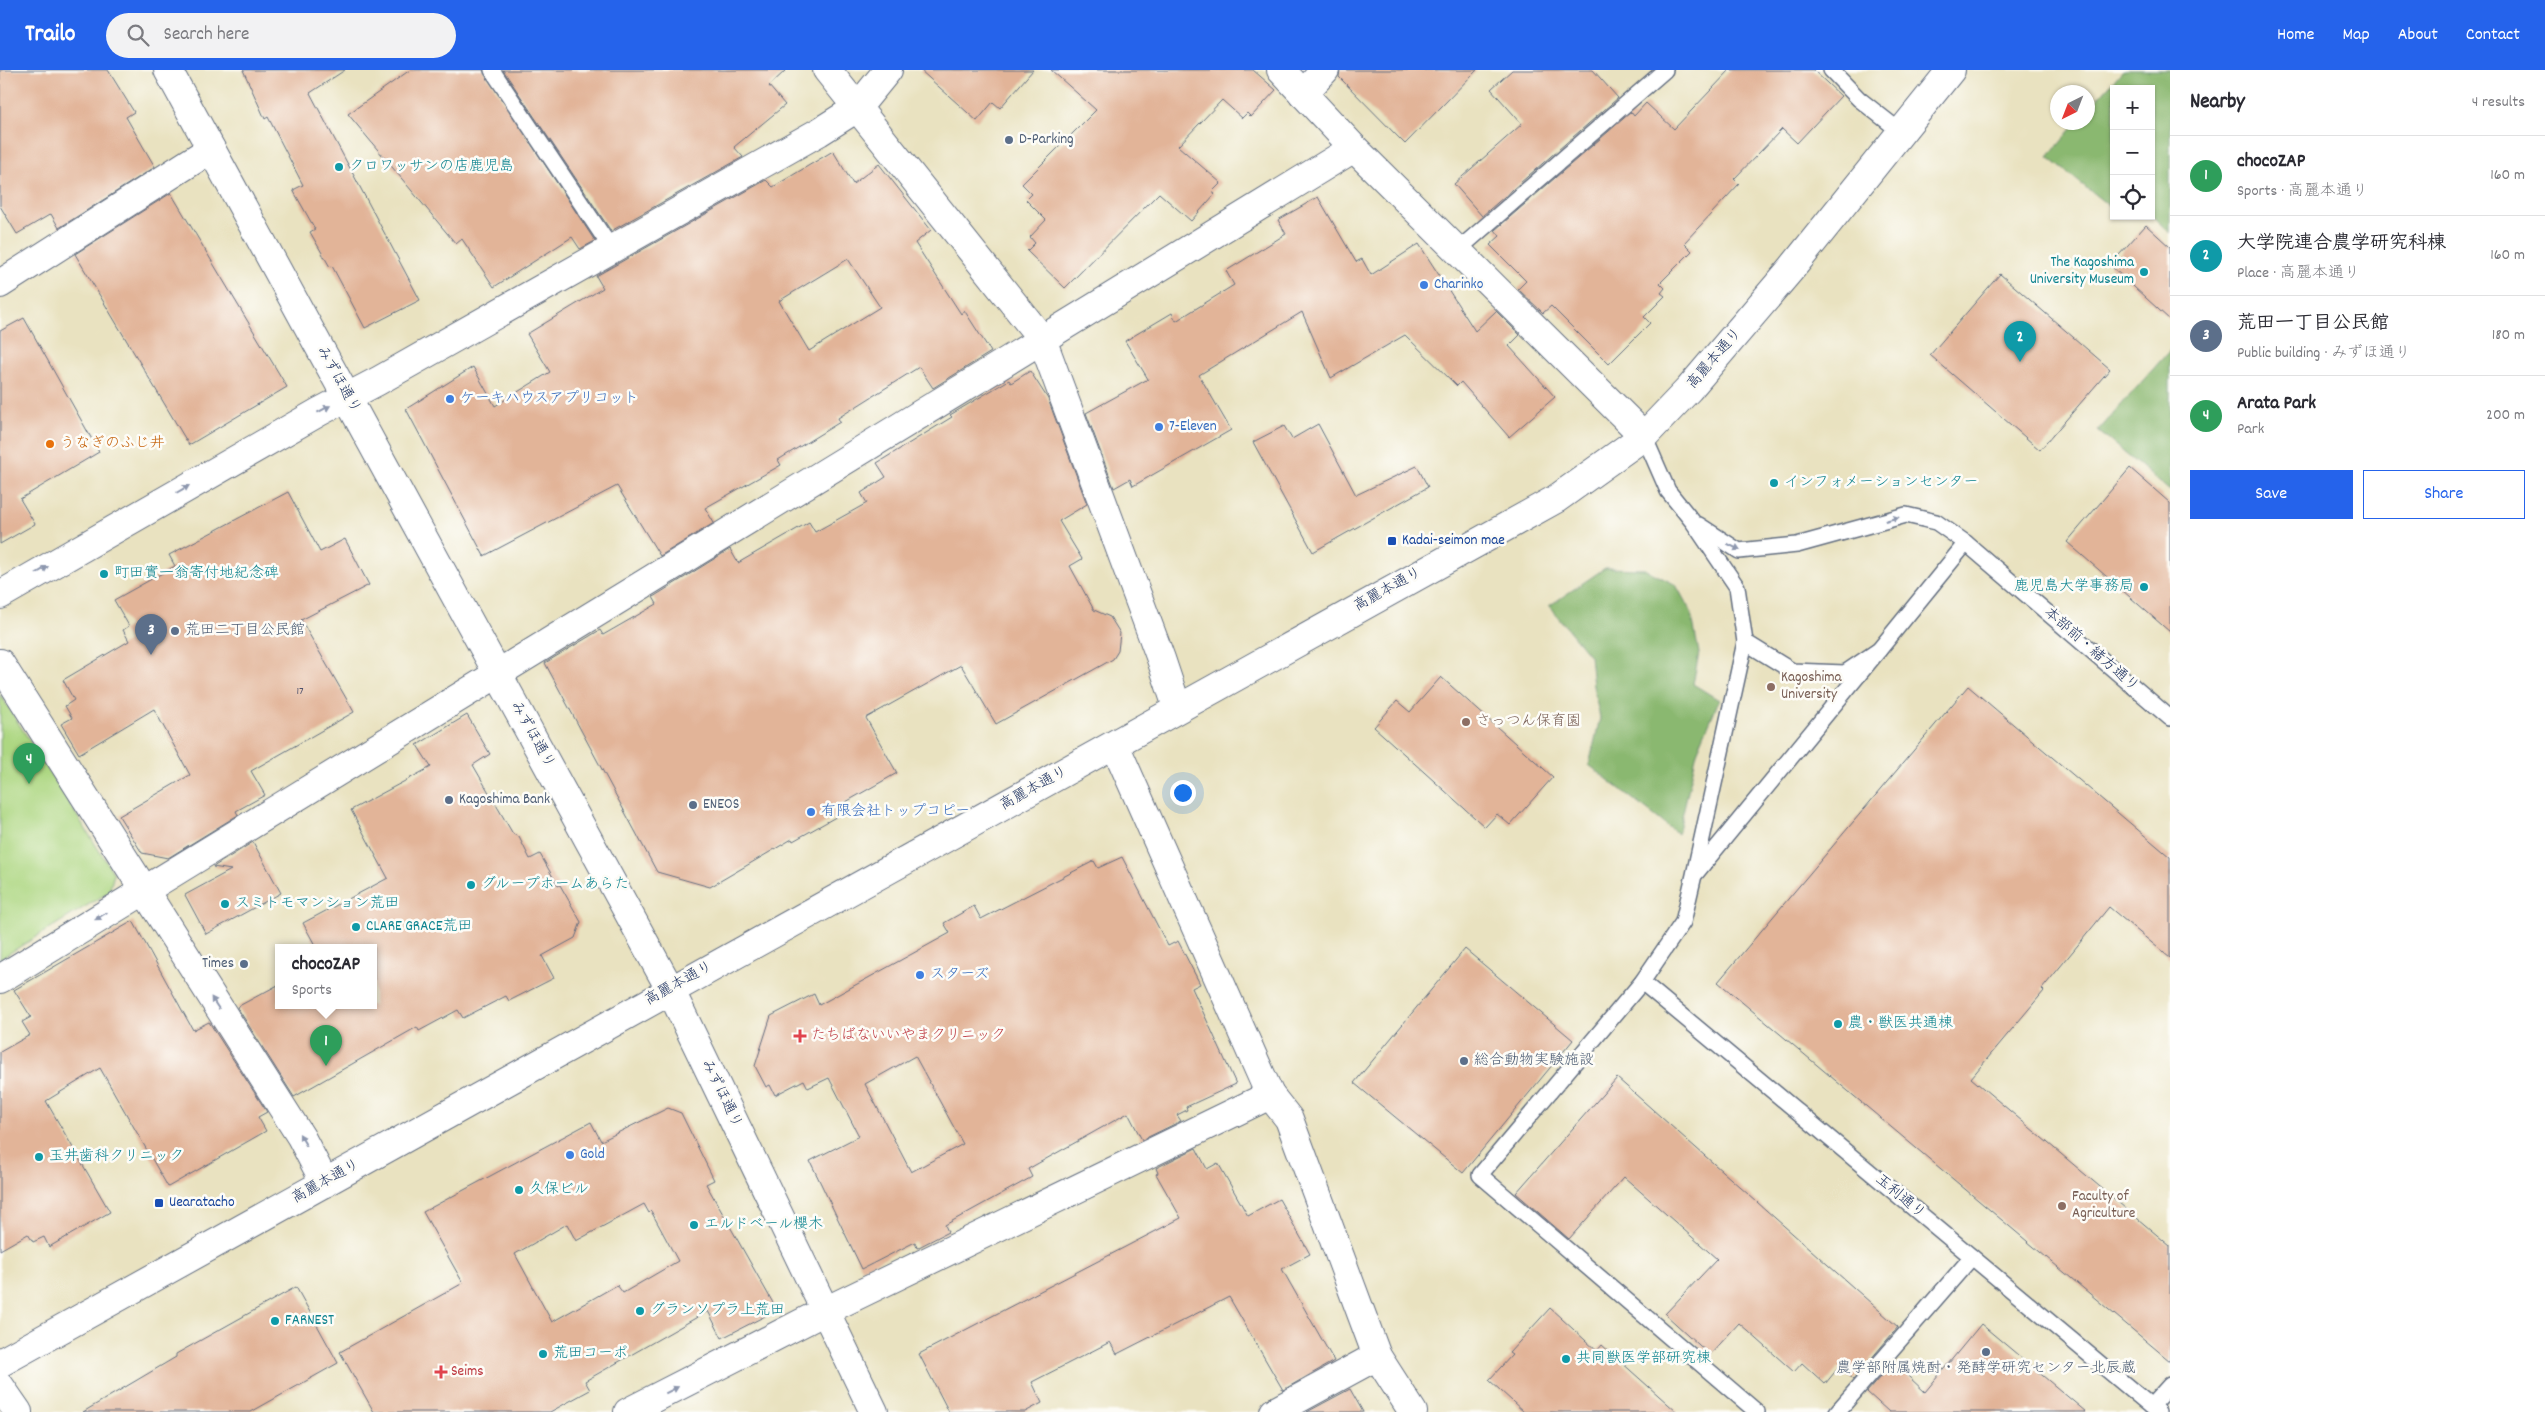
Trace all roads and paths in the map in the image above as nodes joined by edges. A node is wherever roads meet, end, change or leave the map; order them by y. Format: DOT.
graph roads {
  1 [pos="168,70"];
  2 [pos="492,70"];
  3 [pos="827,70"];
  4 [pos="888,70"];
  5 [pos="1281,70"];
  6 [pos="1325,70"];
  7 [pos="1665,70"];
  8 [pos="1831,70"];
  9 [pos="1951,70"];
  10 [pos="1304,94"];
  11 [pos="857,108"];
  12 [pos="1902,132"];
  13 [pos="1354,148"];
  14 [pos="211,149"];
  15 [pos="611,248"];
  16 [pos="1458,250"];
  17 [pos="0,284"];
  18 [pos="1042,339"];
  19 [pos="348,396"];
  20 [pos="1644,436"];
  21 [pos="1693,522"];
  22 [pos="1966,543"];
  23 [pos="0,595"];
  24 [pos="1745,642"];
  25 [pos="1879,650"];
  26 [pos="0,663"];
  27 [pos="497,672"];
  28 [pos="1176,708"];
  29 [pos="2170,718"];
  30 [pos="1116,744"];
  31 [pos="1694,875"];
  32 [pos="142,890"];
  33 [pos="0,978"];
  34 [pos="1642,982"];
  35 [pos="670,989"];
  36 [pos="1270,1095"];
  37 [pos="326,1183"];
  38 [pos="1972,1257"];
  39 [pos="825,1311"];
  40 [pos="1377,1356"];
  41 [pos="0,1363"];
  42 [pos="2170,1384"];
  43 [pos="0,1386"];
  44 [pos="2154,1409"];
  45 [pos="18,1412"];
  46 [pos="628,1412"];
  47 [pos="874,1412"];
  48 [pos="1274,1412"];
  49 [pos="1413,1412"];
  50 [pos="1757,1412"];
  51 [pos="1837,1412"];
  1 -- 14 [label="street, みずほ通り"];
  2 -- 15 [label="lane"];
  3 -- 11 [label="street"];
  4 -- 11 [label="street"];
  5 -- 10 [label="street"];
  6 -- 10 [label="street"];
  7 -- 16 [label="lane"];
  8 -- 12 [label="lane"];
  9 -- 12 [label="street, 高麗本通り"];
  10 -- 13 [label="street"];
  11 -- 15 [label="street"];
  11 -- 18 [label="street"];
  12 -- 20 [label="street, 高麗本通り"];
  13 -- 16 [label="street"];
  13 -- 18 [label="street"];
  14 -- 17 [label="street"];
  14 -- 19 [label="street, みずほ通り"];
  15 -- 19 [label="street"];
  16 -- 20 [label="street"];
  18 -- 27 [label="street"];
  18 -- 28 [label="street"];
  23 -- 19 [label="street, one-way"];
  19 -- 27 [label="street, みずほ通り"];
  20 -- 21 [label="lane"];
  20 -- 28 [label="street, 高麗本通り"];
  21 -- 22 [label="lane, 本部前・緒方通り, one-way"];
  21 -- 24 [label="lane"];
  22 -- 25 [label="lane"];
  22 -- 29 [label="lane, 本部前・緒方通り"];
  24 -- 25 [label="lane"];
  24 -- 31 [label="lane"];
  25 -- 31 [label="lane"];
  26 -- 32 [label="street"];
  27 -- 32 [label="street"];
  27 -- 35 [label="street, みずほ通り"];
  28 -- 30 [label="street, 高麗本通り"];
  30 -- 35 [label="street, 高麗本通り"];
  30 -- 36 [label="street"];
  31 -- 34 [label="lane"];
  32 -- 33 [label="street, one-way"];
  37 -- 32 [label="street, one-way"];
  34 -- 38 [label="lane, 玉利通り"];
  34 -- 50 [label="lane"];
  35 -- 37 [label="street, 高麗本通り"];
  35 -- 39 [label="street, みずほ通り"];
  36 -- 39 [label="street"];
  36 -- 40 [label="street"];
  37 -- 41 [label="street, 高麗本通り"];
  38 -- 44 [label="lane, 玉利通り"];
  38 -- 51 [label="lane"];
  46 -- 39 [label="street, one-way"];
  39 -- 47 [label="street, みずほ通り"];
  40 -- 48 [label="street"];
  40 -- 49 [label="street"];
  42 -- 44 [label="lane"];
  43 -- 45 [label="street"];
}
